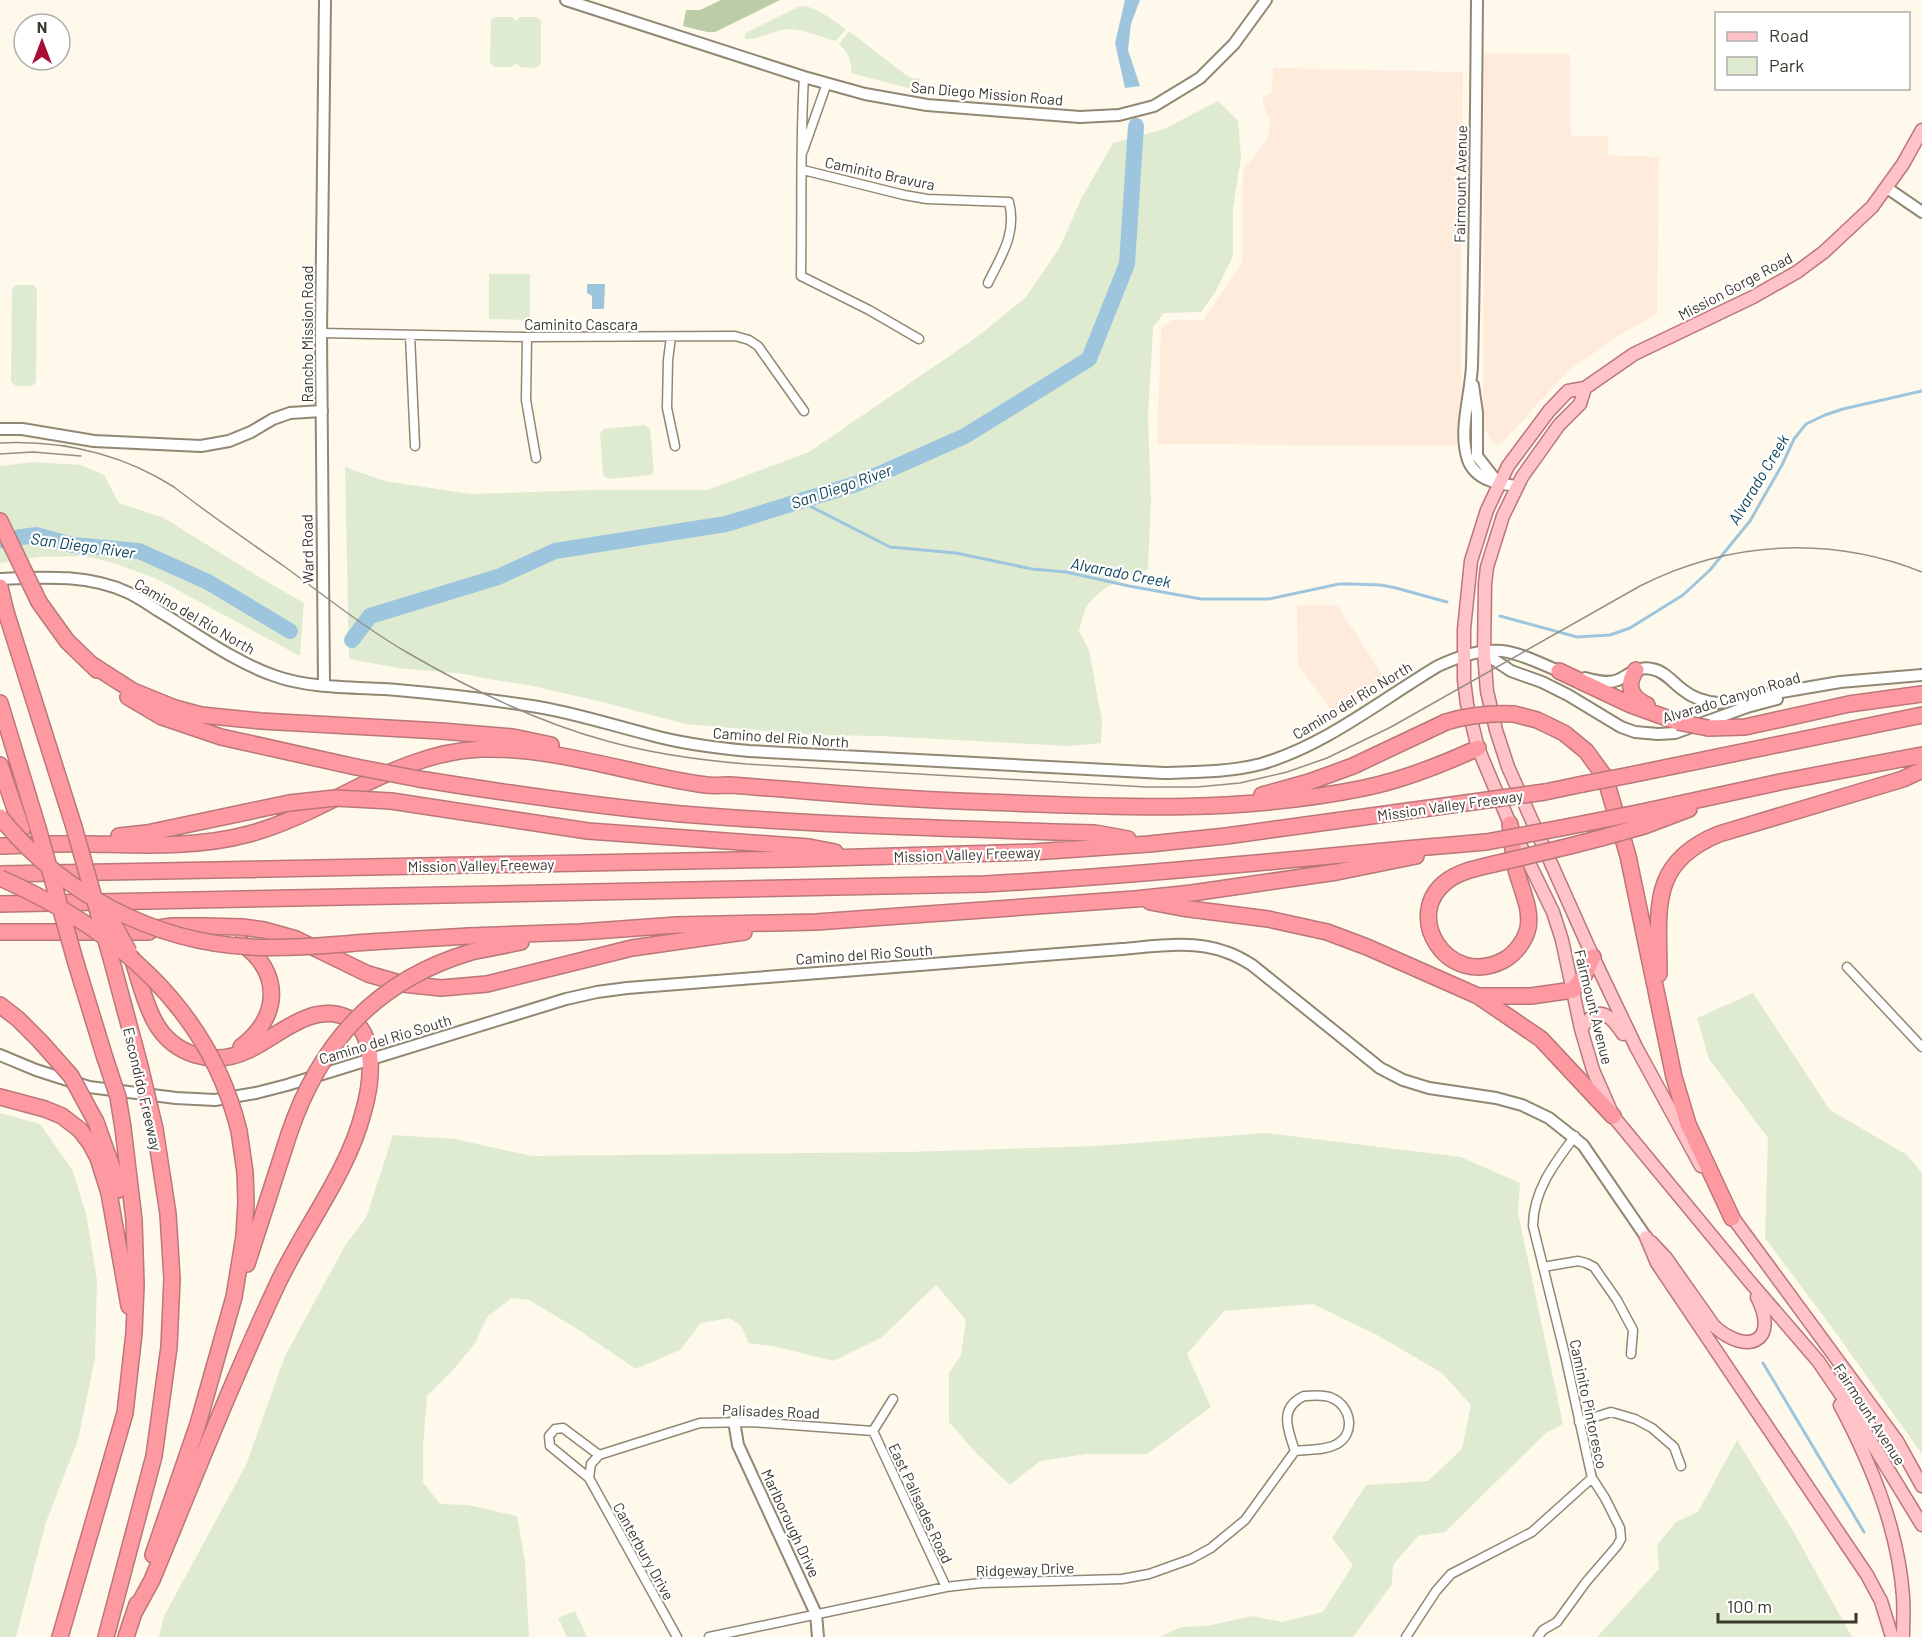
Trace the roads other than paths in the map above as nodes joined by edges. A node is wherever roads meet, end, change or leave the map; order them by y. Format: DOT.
graph roads {
  1 [pos="325,0"];
  2 [pos="566,0"];
  3 [pos="1266,0"];
  4 [pos="1477,0"];
  5 [pos="804,77"];
  6 [pos="827,83"];
  7 [pos="1922,130"];
  8 [pos="802,154"];
  9 [pos="802,170"];
  10 [pos="1887,188"];
  11 [pos="1922,212"];
  12 [pos="988,284"];
  13 [pos="321,333"];
  14 [pos="410,335"];
  15 [pos="671,337"];
  16 [pos="527,338"];
  17 [pos="919,339"];
  18 [pos="1585,388"];
  19 [pos="321,411"];
  20 [pos="804,411"];
  21 [pos="0,429"];
  22 [pos="415,446"];
  23 [pos="675,446"];
  24 [pos="536,458"];
  25 [pos="1499,484"];
  26 [pos="1518,486"];
  27 [pos="0,521"];
  28 [pos="0,579"];
  29 [pos="0,587"];
  30 [pos="1484,653"];
  31 [pos="1464,656"];
  32 [pos="91,664"];
  33 [pos="1636,670"];
  34 [pos="1559,671"];
  35 [pos="1922,675"];
  36 [pos="1826,684"];
  37 [pos="324,686"];
  38 [pos="1922,694"];
  39 [pos="1718,702"];
  40 [pos="0,703"];
  41 [pos="1922,715"];
  42 [pos="1672,721"];
  43 [pos="1707,726"];
  44 [pos="1478,748"];
  45 [pos="1922,755"];
  46 [pos="0,765"];
  47 [pos="1922,770"];
  48 [pos="728,785"];
  49 [pos="1225,804"];
  50 [pos="0,817"];
  51 [pos="1643,819"];
  52 [pos="1510,824"];
  53 [pos="1486,842"];
  54 [pos="57,843"];
  55 [pos="1149,844"];
  56 [pos="0,846"];
  57 [pos="861,857"];
  58 [pos="0,876"];
  59 [pos="88,876"];
  60 [pos="1135,899"];
  61 [pos="0,904"];
  62 [pos="816,922"];
  63 [pos="66,931"];
  64 [pos="139,931"];
  65 [pos="0,932"];
  66 [pos="580,932"];
  67 [pos="1593,957"];
  68 [pos="1847,967"];
  69 [pos="1573,990"];
  70 [pos="1478,996"];
  71 [pos="0,1005"];
  72 [pos="1659,1007"];
  73 [pos="1581,1029"];
  74 [pos="1636,1047"];
  75 [pos="1922,1047"];
  76 [pos="0,1055"];
  77 [pos="228,1056"];
  78 [pos="212,1058"];
  79 [pos="369,1060"];
  80 [pos="148,1095"];
  81 [pos="0,1097"];
  82 [pos="1613,1116"];
  83 [pos="1575,1136"];
  84 [pos="1732,1218"];
  85 [pos="1646,1237"];
  86 [pos="122,1265"];
  87 [pos="1543,1267"];
  88 [pos="1750,1282"];
  89 [pos="234,1297"];
  90 [pos="134,1333"];
  91 [pos="1631,1354"];
  92 [pos="1818,1361"];
  93 [pos="893,1399"];
  94 [pos="734,1421"];
  95 [pos="1579,1422"];
  96 [pos="873,1431"];
  97 [pos="1295,1451"];
  98 [pos="599,1455"];
  99 [pos="1681,1467"];
  100 [pos="589,1478"];
  101 [pos="1592,1478"];
  102 [pos="1922,1486"];
  103 [pos="1922,1525"];
  104 [pos="946,1587"];
  105 [pos="134,1613"];
  106 [pos="816,1614"];
  107 [pos="60,1637"];
  108 [pos="106,1637"];
  109 [pos="126,1637"];
  110 [pos="676,1637"];
  111 [pos="709,1637"];
  112 [pos="818,1637"];
  113 [pos="1406,1637"];
  114 [pos="1538,1637"];
  115 [pos="1892,1637"];
  116 [pos="1903,1637"];
  1 -- 13 [label="street, Rancho Mission Road"];
  2 -- 5 [label="street, San Diego Mission Road"];
  3 -- 6 [label="street, San Diego Mission Road"];
  4 -- 25 [label="street, Fairmount Avenue"];
  5 -- 6 [label="street, San Diego Mission Road"];
  5 -- 8 [label="street"];
  6 -- 8 [label="street"];
  7 -- 10 [label="main road, Mission Gorge Road"];
  8 -- 9 [label="street"];
  9 -- 12 [label="street, Caminito Bravura"];
  9 -- 17 [label="street"];
  10 -- 11 [label="street"];
  10 -- 18 [label="main road, Mission Gorge Road"];
  13 -- 14 [label="street, Caminito Cascara"];
  13 -- 19 [label="street, Rancho Mission Road"];
  14 -- 16 [label="street, Caminito Cascara"];
  14 -- 22 [label="street"];
  15 -- 16 [label="street, Caminito Cascara"];
  15 -- 20 [label="street, Caminito Cascara"];
  15 -- 23 [label="street"];
  16 -- 24 [label="street"];
  18 -- 25 [label="main road, Mission Gorge Road"];
  18 -- 26 [label="main road, Mission Gorge Road"];
  19 -- 21 [label="street, Rancho Mission Road"];
  19 -- 37 [label="street, Ward Road"];
  25 -- 26 [label="street"];
  25 -- 31 [label="main road, Fairmount Avenue"];
  26 -- 30 [label="main road, Fairmount Avenue"];
  27 -- 32 [label="highway, bridge"];
  28 -- 37 [label="street, Camino del Rio North"];
  29 -- 59 [label="highway, Escondido Freeway, bridge"];
  30 -- 31 [label="street, Camino del Rio North"];
  30 -- 34 [label="street, Camino del Rio North"];
  30 -- 43 [label="street, Alvarado Canyon Road"];
  30 -- 67 [label="main road, Fairmount Avenue"];
  31 -- 37 [label="street, Camino del Rio North"];
  31 -- 44 [label="main road, Fairmount Avenue"];
  32 -- 48 [label="highway"];
  32 -- 55 [label="highway, bridge"];
  33 -- 34 [label="street"];
  33 -- 39 [label="street, Alvarado Canyon Road"];
  33 -- 42 [label="highway"];
  34 -- 42 [label="highway"];
  35 -- 36 [label="street, Alvarado Canyon Road"];
  36 -- 39 [label="street, Alvarado Canyon Road"];
  36 -- 43 [label="street, Alvarado Canyon Road"];
  38 -- 43 [label="highway"];
  39 -- 43 [label="street"];
  40 -- 63 [label="highway, Escondido Freeway, bridge"];
  41 -- 55 [label="highway, Mission Valley Freeway, bridge"];
  42 -- 43 [label="highway, bridge"];
  44 -- 49 [label="highway"];
  44 -- 52 [label="main road, Fairmount Avenue"];
  45 -- 51 [label="highway, Mission Valley Freeway"];
  46 -- 63 [label="highway, bridge"];
  47 -- 72 [label="highway"];
  48 -- 49 [label="highway"];
  48 -- 54 [label="highway"];
  49 -- 72 [label="highway, bridge"];
  50 -- 66 [label="highway, bridge"];
  51 -- 52 [label="highway, bridge"];
  51 -- 53 [label="highway, Mission Valley Freeway, bridge"];
  52 -- 69 [label="main road, Fairmount Avenue"];
  53 -- 60 [label="highway"];
  53 -- 61 [label="highway, Mission Valley Freeway"];
  54 -- 56 [label="highway"];
  54 -- 57 [label="highway, bridge"];
  55 -- 57 [label="highway, Mission Valley Freeway"];
  57 -- 58 [label="highway, Mission Valley Freeway"];
  58 -- 78 [label="highway, bridge"];
  59 -- 78 [label="highway, bridge"];
  59 -- 80 [label="highway, Escondido Freeway, bridge"];
  60 -- 62 [label="highway"];
  60 -- 70 [label="highway"];
  62 -- 64 [label="highway"];
  62 -- 66 [label="highway"];
  63 -- 90 [label="highway, Escondido Freeway, bridge"];
  64 -- 65 [label="highway"];
  64 -- 77 [label="highway"];
  66 -- 89 [label="highway, bridge"];
  67 -- 69 [label="highway"];
  67 -- 74 [label="main road, Fairmount Avenue"];
  68 -- 75 [label="street"];
  69 -- 70 [label="highway"];
  69 -- 73 [label="main road, Fairmount Avenue"];
  70 -- 82 [label="highway"];
  71 -- 86 [label="highway, bridge"];
  72 -- 84 [label="highway"];
  73 -- 74 [label="main road"];
  73 -- 82 [label="main road, Fairmount Avenue"];
  74 -- 84 [label="main road, Fairmount Avenue"];
  76 -- 80 [label="street, Camino del Rio South"];
  77 -- 78 [label="highway"];
  77 -- 79 [label="highway"];
  78 -- 89 [label="highway, bridge"];
  79 -- 80 [label="street, Camino del Rio South"];
  79 -- 83 [label="street, Camino del Rio South"];
  79 -- 105 [label="highway"];
  80 -- 108 [label="highway, Escondido Freeway, bridge"];
  81 -- 86 [label="highway"];
  82 -- 88 [label="main road, Fairmount Avenue"];
  83 -- 85 [label="street, Camino del Rio South"];
  83 -- 87 [label="street, Caminito Pintoresco"];
  84 -- 102 [label="main road, Fairmount Avenue"];
  85 -- 88 [label="main road"];
  85 -- 115 [label="main road"];
  86 -- 90 [label="highway"];
  87 -- 91 [label="street"];
  87 -- 95 [label="street, Caminito Pintoresco"];
  88 -- 92 [label="main road, Fairmount Avenue"];
  89 -- 105 [label="highway"];
  90 -- 107 [label="highway, Escondido Freeway"];
  92 -- 103 [label="main road, Fairmount Avenue"];
  92 -- 116 [label="main road"];
  93 -- 96 [label="street"];
  94 -- 96 [label="street, Palisades Road"];
  94 -- 98 [label="street, Palisades Road"];
  94 -- 106 [label="street, Marlborough Drive"];
  95 -- 99 [label="street"];
  95 -- 101 [label="street, Caminito Pintoresco"];
  96 -- 104 [label="street, East Palisades Road"];
  97 -- 97 [label="street"];
  97 -- 104 [label="street, Ridgeway Drive"];
  98 -- 100 [label="street"];
  98 -- 100 [label="street"];
  100 -- 110 [label="street, Canterbury Drive"];
  101 -- 113 [label="street, Caminito Pintoresco"];
  101 -- 114 [label="street"];
  104 -- 106 [label="street, Ridgeway Drive"];
  105 -- 109 [label="highway"];
  106 -- 111 [label="street, Ridgeway Drive"];
  106 -- 112 [label="street, Marlborough Drive"];
}
